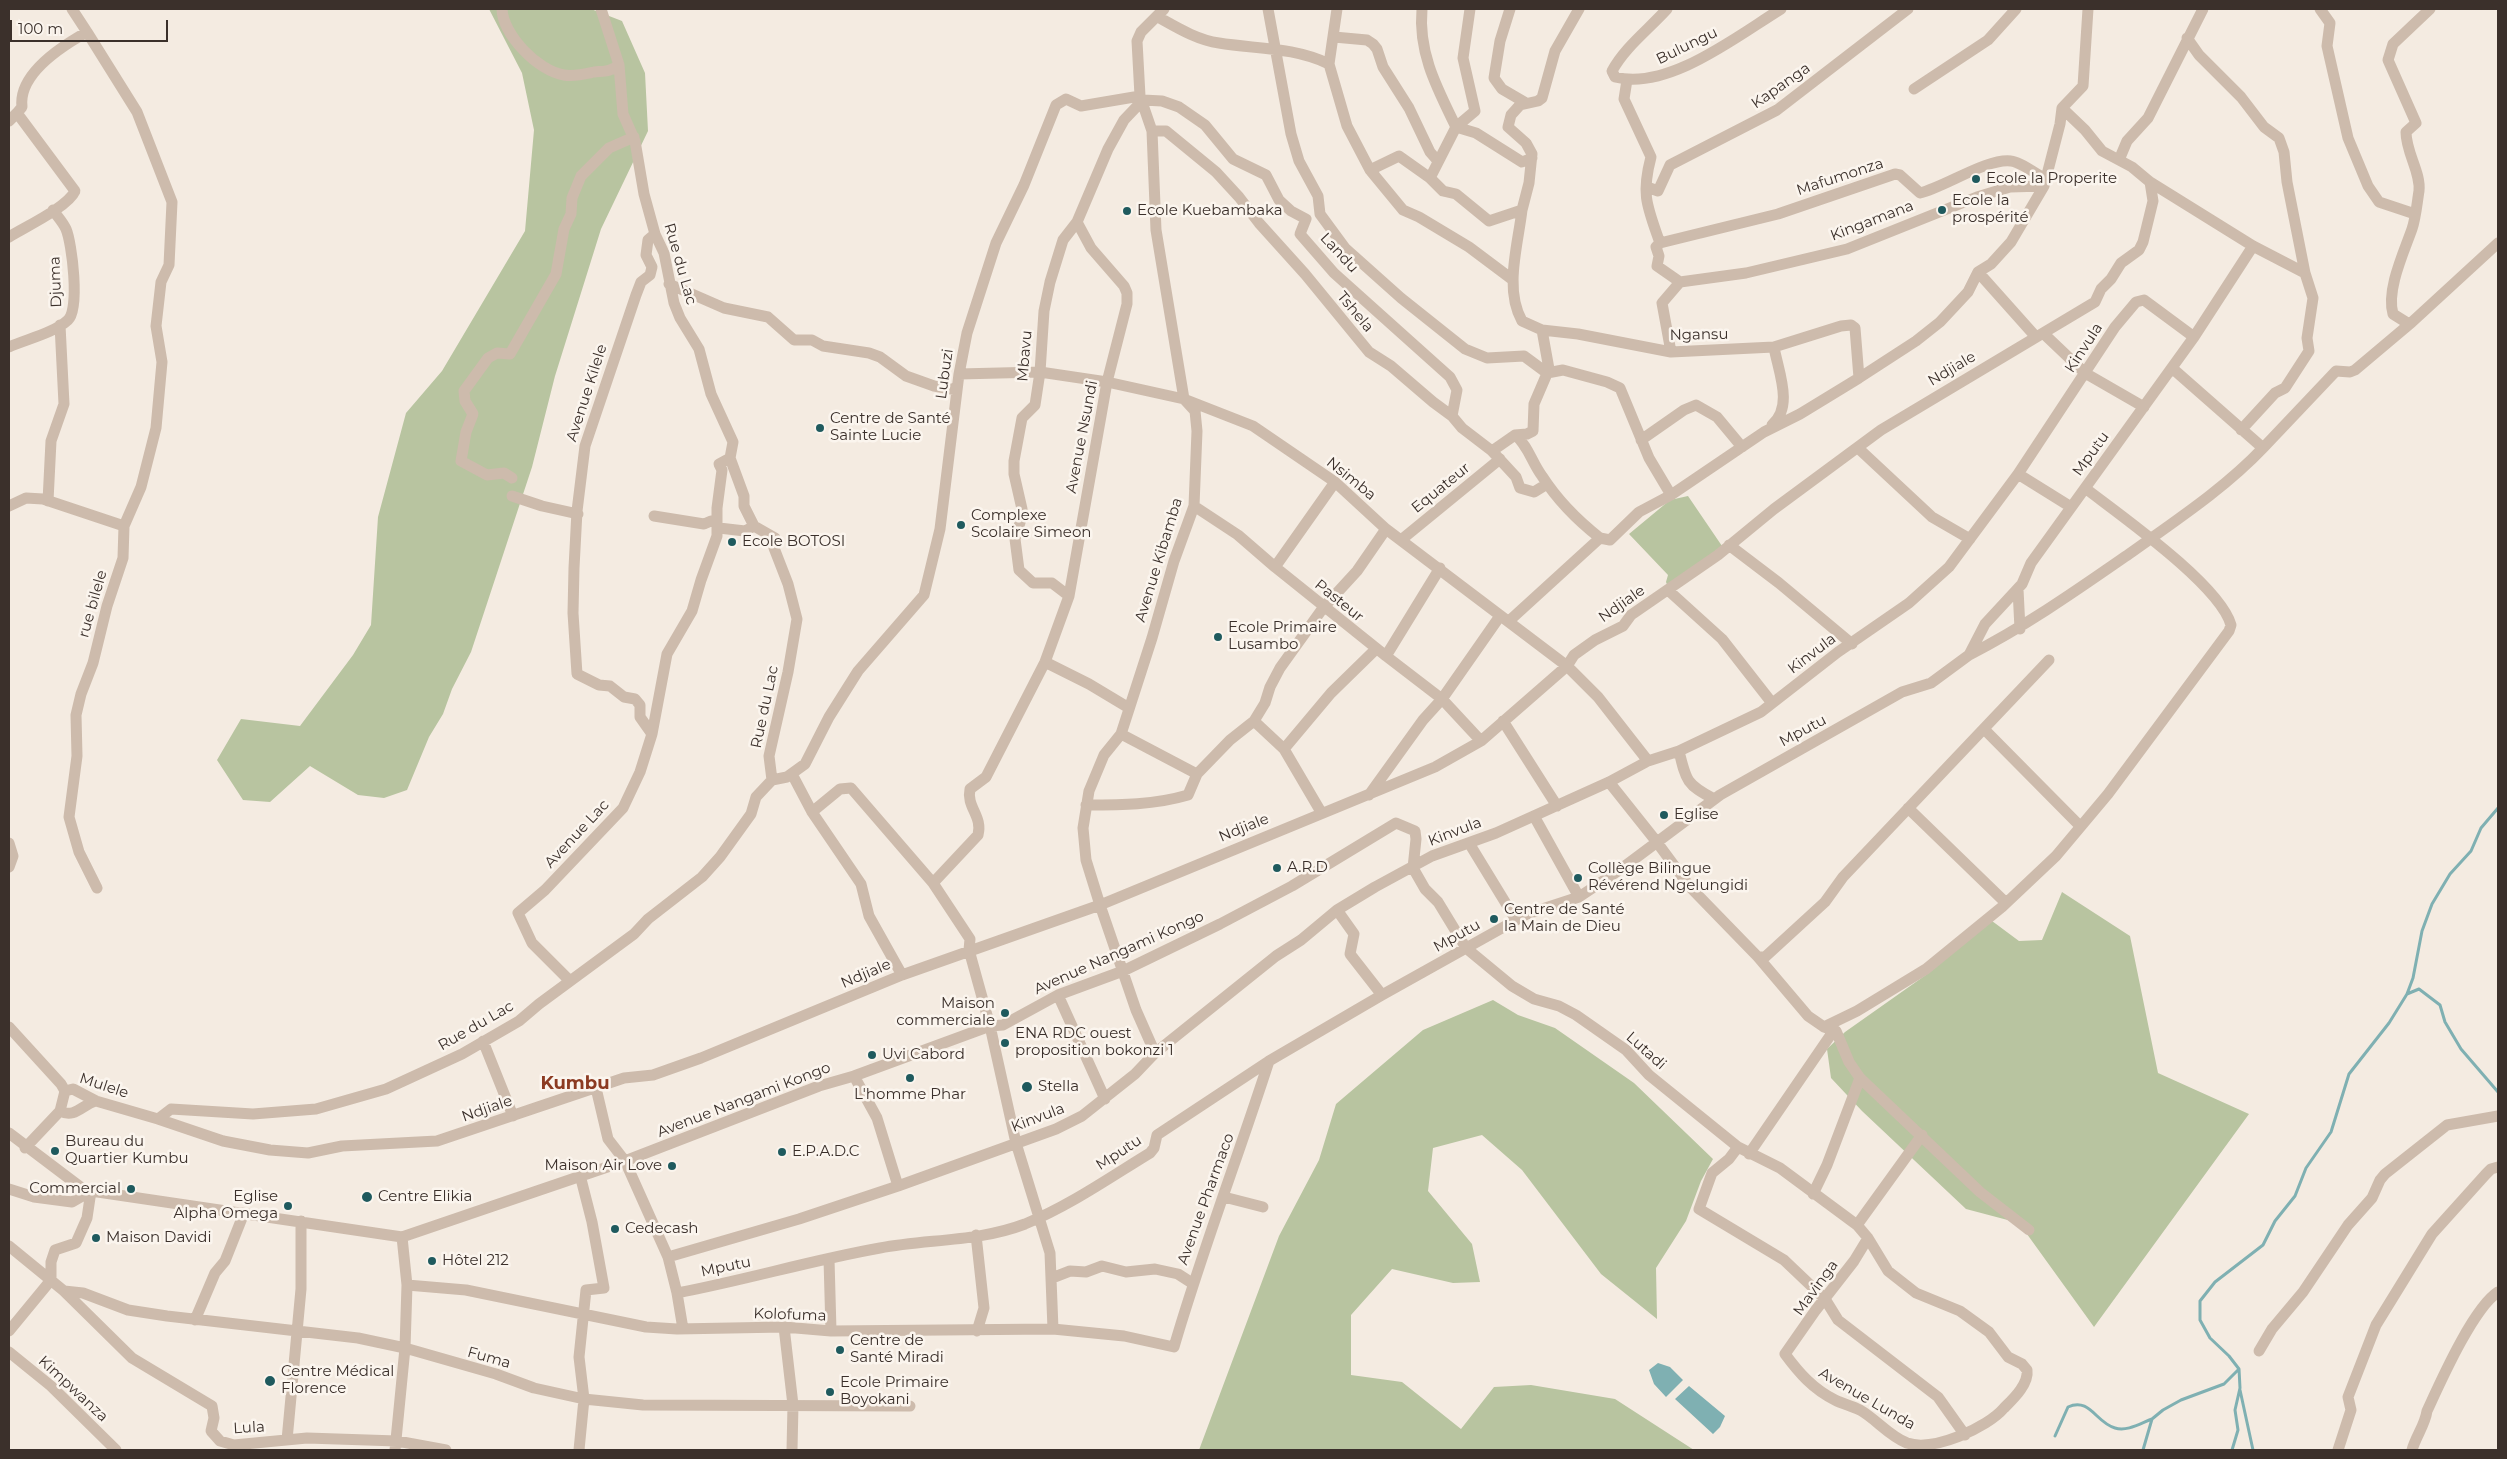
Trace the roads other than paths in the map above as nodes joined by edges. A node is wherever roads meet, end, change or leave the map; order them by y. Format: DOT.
graph roads {
  1 [pos="72,9"];
  2 [pos="502,9"];
  3 [pos="601,9"];
  4 [pos="1268,9"];
  5 [pos="1336,9"];
  6 [pos="1422,9"];
  7 [pos="1470,9"];
  8 [pos="1510,9"];
  9 [pos="1580,9"];
  10 [pos="1667,9"];
  11 [pos="1781,9"];
  12 [pos="1908,9"];
  13 [pos="2016,9"];
  14 [pos="2088,9"];
  15 [pos="2203,9"];
  16 [pos="2320,9"];
  17 [pos="2423,10"];
  18 [pos="1161,13"];
  19 [pos="87,32"];
  20 [pos="1334,37"];
  21 [pos="2186,38"];
  22 [pos="1275,49"];
  23 [pos="1329,64"];
  24 [pos="619,65"];
  25 [pos="1627,80"];
  26 [pos="1914,89"];
  27 [pos="1142,98"];
  28 [pos="1526,103"];
  29 [pos="2062,108"];
  30 [pos="13,117"];
  31 [pos="1456,127"];
  32 [pos="1152,131"];
  33 [pos="634,137"];
  34 [pos="1532,158"];
  35 [pos="1437,160"];
  36 [pos="2119,160"];
  37 [pos="1370,170"];
  38 [pos="1430,178"];
  39 [pos="2150,182"];
  40 [pos="2044,183"];
  41 [pos="1647,187"];
  42 [pos="53,210"];
  43 [pos="1522,210"];
  44 [pos="2415,214"];
  45 [pos="1077,222"];
  46 [pos="655,234"];
  47 [pos="9,237"];
  48 [pos="2498,242"];
  49 [pos="1660,243"];
  50 [pos="2253,246"];
  51 [pos="1978,272"];
  52 [pos="2304,274"];
  53 [pos="1513,280"];
  54 [pos="1680,282"];
  55 [pos="669,284"];
  56 [pos="2409,324"];
  57 [pos="60,325"];
  58 [pos="1542,330"];
  59 [pos="2039,335"];
  60 [pos="2194,337"];
  61 [pos="9,347"];
  62 [pos="1774,347"];
  63 [pos="1671,352"];
  64 [pos="2172,368"];
  65 [pos="1040,372"];
  66 [pos="1547,373"];
  67 [pos="2085,373"];
  68 [pos="959,374"];
  69 [pos="1859,378"];
  70 [pos="1107,382"];
  71 [pos="957,390"];
  72 [pos="1184,399"];
  73 [pos="2144,407"];
  74 [pos="1452,416"];
  75 [pos="2242,430"];
  76 [pos="1764,432"];
  77 [pos="1515,435"];
  78 [pos="1641,440"];
  79 [pos="1742,447"];
  80 [pos="1858,448"];
  81 [pos="2263,448"];
  82 [pos="1496,455"];
  83 [pos="730,458"];
  84 [pos="2018,474"];
  85 [pos="512,478"];
  86 [pos="1335,482"];
  87 [pos="1546,484"];
  88 [pos="2085,488"];
  89 [pos="1671,495"];
  90 [pos="512,496"];
  91 [pos="48,500"];
  92 [pos="9,506"];
  93 [pos="1194,506"];
  94 [pos="2071,507"];
  95 [pos="578,514"];
  96 [pos="654,516"];
  97 [pos="717,525"];
  98 [pos="124,526"];
  99 [pos="754,526"];
  100 [pos="1386,528"];
  101 [pos="1600,538"];
  102 [pos="2151,538"];
  103 [pos="1970,539"];
  104 [pos="1401,540"];
  105 [pos="1729,546"];
  106 [pos="1275,567"];
  107 [pos="1440,568"];
  108 [pos="2018,589"];
  109 [pos="1669,591"];
  110 [pos="1069,596"];
  111 [pos="1323,608"];
  112 [pos="1505,619"];
  113 [pos="2020,628"];
  114 [pos="1852,644"];
  115 [pos="1376,649"];
  116 [pos="1386,656"];
  117 [pos="1970,656"];
  118 [pos="2049,660"];
  119 [pos="1045,662"];
  120 [pos="1567,666"];
  121 [pos="1442,699"];
  122 [pos="1772,703"];
  123 [pos="1129,708"];
  124 [pos="1254,721"];
  125 [pos="1503,721"];
  126 [pos="1984,729"];
  127 [pos="652,734"];
  128 [pos="1121,734"];
  129 [pos="1481,741"];
  130 [pos="1284,748"];
  131 [pos="1679,751"];
  132 [pos="1648,761"];
  133 [pos="792,774"];
  134 [pos="1197,774"];
  135 [pos="772,780"];
  136 [pos="1609,782"];
  137 [pos="1369,795"];
  138 [pos="1714,799"];
  139 [pos="1086,805"];
  140 [pos="1557,806"];
  141 [pos="1908,808"];
  142 [pos="812,812"];
  143 [pos="1321,812"];
  144 [pos="1534,816"];
  145 [pos="2080,826"];
  146 [pos="1656,841"];
  147 [pos="9,843"];
  148 [pos="1468,843"];
  149 [pos="9,867"];
  150 [pos="1413,868"];
  151 [pos="933,883"];
  152 [pos="97,888"];
  153 [pos="1579,897"];
  154 [pos="2006,903"];
  155 [pos="1100,905"];
  156 [pos="1337,910"];
  157 [pos="1516,920"];
  158 [pos="1466,948"];
  159 [pos="969,950"];
  160 [pos="1758,957"];
  161 [pos="1123,971"];
  162 [pos="902,975"];
  163 [pos="570,981"];
  164 [pos="1058,995"];
  165 [pos="1382,995"];
  166 [pos="990,1026"];
  167 [pos="9,1027"];
  168 [pos="1829,1028"];
  169 [pos="483,1040"];
  170 [pos="1155,1053"];
  171 [pos="1269,1061"];
  172 [pos="854,1076"];
  173 [pos="1860,1078"];
  174 [pos="596,1088"];
  175 [pos="65,1091"];
  176 [pos="1105,1099"];
  177 [pos="96,1101"];
  178 [pos="60,1111"];
  179 [pos="512,1116"];
  180 [pos="2498,1116"];
  181 [pos="158,1119"];
  182 [pos="9,1133"];
  183 [pos="1922,1135"];
  184 [pos="1016,1142"];
  185 [pos="1738,1147"];
  186 [pos="25,1148"];
  187 [pos="1749,1154"];
  188 [pos="625,1161"];
  189 [pos="2498,1167"];
  190 [pos="580,1175"];
  191 [pos="898,1186"];
  192 [pos="9,1189"];
  193 [pos="89,1192"];
  194 [pos="1813,1194"];
  195 [pos="1224,1197"];
  196 [pos="1263,1207"];
  197 [pos="244,1213"];
  198 [pos="1038,1218"];
  199 [pos="301,1221"];
  200 [pos="1857,1225"];
  201 [pos="2029,1230"];
  202 [pos="976,1235"];
  203 [pos="402,1237"];
  204 [pos="1870,1243"];
  205 [pos="9,1246"];
  206 [pos="668,1257"];
  207 [pos="829,1259"];
  208 [pos="1052,1278"];
  209 [pos="51,1280"];
  210 [pos="1192,1283"];
  211 [pos="407,1285"];
  212 [pos="64,1291"];
  213 [pos="2498,1292"];
  214 [pos="677,1293"];
  215 [pos="1825,1299"];
  216 [pos="582,1316"];
  217 [pos="196,1320"];
  218 [pos="784,1327"];
  219 [pos="683,1329"];
  220 [pos="1053,1329"];
  221 [pos="295,1330"];
  222 [pos="9,1331"];
  223 [pos="831,1331"];
  224 [pos="978,1331"];
  225 [pos="1174,1347"];
  226 [pos="405,1348"];
  227 [pos="2259,1351"];
  228 [pos="9,1352"];
  229 [pos="1785,1354"];
  230 [pos="2022,1364"];
  231 [pos="584,1399"];
  232 [pos="793,1405"];
  233 [pos="910,1406"];
  234 [pos="1965,1435"];
  235 [pos="287,1440"];
  236 [pos="396,1445"];
  237 [pos="116,1450"];
  238 [pos="446,1450"];
  239 [pos="579,1450"];
  240 [pos="792,1450"];
  241 [pos="2338,1450"];
  242 [pos="2412,1450"];
  1 -- 19 [label="street, rue bilele"];
  2 -- 24 [label="street"];
  3 -- 24 [label="street, Rue du Lac"];
  4 -- 22 [label="street"];
  5 -- 20 [label="street"];
  6 -- 31 [label="street"];
  7 -- 31 [label="street"];
  8 -- 28 [label="street"];
  9 -- 28 [label="street"];
  10 -- 25 [label="street"];
  11 -- 25 [label="street, Bulungu"];
  12 -- 41 [label="street, Kapanga"];
  13 -- 26 [label="street"];
  14 -- 29 [label="street"];
  15 -- 21 [label="street"];
  16 -- 44 [label="street"];
  17 -- 44 [label="street"];
  18 -- 22 [label="street"];
  18 -- 27 [label="street, Avenue Kibamba"];
  19 -- 30 [label="street"];
  19 -- 98 [label="street, rue bilele"];
  20 -- 23 [label="street"];
  20 -- 35 [label="street"];
  21 -- 36 [label="street"];
  21 -- 52 [label="street"];
  22 -- 23 [label="street"];
  22 -- 66 [label="street"];
  23 -- 37 [label="street"];
  24 -- 33 [label="street, Rue du Lac"];
  25 -- 41 [label="street"];
  27 -- 32 [label="street, Avenue Kibamba"];
  27 -- 45 [label="street, Mbavu"];
  27 -- 68 [label="street, Lubuzi"];
  27 -- 74 [label="street, Landu"];
  28 -- 34 [label="street"];
  29 -- 36 [label="street"];
  29 -- 40 [label="street"];
  30 -- 42 [label="street"];
  31 -- 34 [label="street"];
  31 -- 35 [label="street"];
  32 -- 72 [label="street, Avenue Kibamba"];
  32 -- 74 [label="street, Tshela"];
  33 -- 46 [label="street, Rue du Lac"];
  33 -- 85 [label="street"];
  34 -- 43 [label="street"];
  35 -- 38 [label="street"];
  36 -- 39 [label="street"];
  37 -- 38 [label="street"];
  37 -- 53 [label="street"];
  38 -- 43 [label="street"];
  39 -- 50 [label="street"];
  39 -- 59 [label="street, Ndjiale"];
  40 -- 49 [label="street, Mafumonza"];
  40 -- 51 [label="street"];
  40 -- 54 [label="street, Kingamana"];
  41 -- 49 [label="street"];
  42 -- 47 [label="street"];
  42 -- 57 [label="street, Djuma"];
  43 -- 53 [label="street"];
  44 -- 56 [label="street"];
  45 -- 65 [label="street, Mbavu"];
  45 -- 70 [label="street, Avenue Nsundi"];
  46 -- 55 [label="street, Rue du Lac"];
  46 -- 95 [label="street, Avenue Kilele"];
  48 -- 56 [label="street"];
  49 -- 54 [label="street"];
  50 -- 52 [label="street"];
  50 -- 60 [label="street, Mputu"];
  51 -- 59 [label="street"];
  51 -- 69 [label="street"];
  52 -- 75 [label="street"];
  53 -- 58 [label="street"];
  54 -- 63 [label="street"];
  55 -- 71 [label="street"];
  55 -- 83 [label="street, Rue du Lac"];
  56 -- 81 [label="street"];
  57 -- 61 [label="street, Djuma"];
  57 -- 91 [label="street"];
  58 -- 63 [label="street, Ngansu"];
  58 -- 66 [label="street, Equateur"];
  59 -- 67 [label="street"];
  59 -- 80 [label="street, Ndjiale"];
  60 -- 64 [label="street, Mputu"];
  60 -- 67 [label="street, Kinvula"];
  62 -- 63 [label="street, Ngansu"];
  62 -- 69 [label="street, Ngansu"];
  62 -- 76 [label="street"];
  64 -- 73 [label="street, Mputu"];
  64 -- 75 [label="street"];
  65 -- 68 [label="street, Nsimba"];
  65 -- 70 [label="street, Nsimba"];
  65 -- 110 [label="street, Mbavu"];
  66 -- 77 [label="street, Equateur"];
  66 -- 78 [label="street"];
  67 -- 73 [label="street"];
  67 -- 84 [label="street, Kinvula"];
  68 -- 71 [label="street, Lubuzi"];
  69 -- 76 [label="street"];
  70 -- 72 [label="street, Nsimba"];
  70 -- 110 [label="street, Avenue Nsundi"];
  71 -- 133 [label="street, Lubuzi"];
  72 -- 86 [label="street, Nsimba"];
  72 -- 93 [label="street, Avenue Kibamba"];
  73 -- 88 [label="street, Mputu"];
  74 -- 82 [label="street, Tshela"];
  75 -- 81 [label="street"];
  76 -- 79 [label="street"];
  77 -- 82 [label="street, Equateur"];
  77 -- 87 [label="street"];
  78 -- 79 [label="street"];
  78 -- 89 [label="street"];
  79 -- 89 [label="street"];
  80 -- 103 [label="street"];
  80 -- 105 [label="street, Ndjiale"];
  81 -- 102 [label="street"];
  82 -- 87 [label="street, Tshela"];
  82 -- 104 [label="street, Equateur"];
  83 -- 97 [label="street"];
  83 -- 99 [label="street, Rue du Lac"];
  84 -- 94 [label="street"];
  84 -- 103 [label="street, Kinvula"];
  86 -- 100 [label="street, Nsimba"];
  86 -- 106 [label="street"];
  87 -- 101 [label="street"];
  88 -- 94 [label="street, Mputu"];
  88 -- 102 [label="street"];
  89 -- 101 [label="street"];
  90 -- 95 [label="street"];
  91 -- 92 [label="street"];
  91 -- 98 [label="street"];
  93 -- 106 [label="street, Pasteur"];
  93 -- 123 [label="street, Avenue Kibamba"];
  94 -- 108 [label="street, Mputu"];
  95 -- 127 [label="street, Avenue Kilele"];
  96 -- 97 [label="street"];
  97 -- 99 [label="street"];
  97 -- 127 [label="street"];
  98 -- 152 [label="street, rue bilele"];
  99 -- 135 [label="street, Rue du Lac"];
  100 -- 104 [label="street, Nsimba"];
  100 -- 111 [label="street"];
  101 -- 112 [label="street"];
  102 -- 113 [label="street"];
  102 -- 145 [label="street"];
  103 -- 114 [label="street, Kinvula"];
  104 -- 107 [label="street, Nsimba"];
  105 -- 109 [label="street, Ndjiale"];
  105 -- 114 [label="street"];
  106 -- 111 [label="street, Pasteur"];
  107 -- 112 [label="street, Nsimba"];
  107 -- 116 [label="street"];
  108 -- 113 [label="street"];
  108 -- 117 [label="street, Mputu"];
  109 -- 120 [label="street, Ndjiale"];
  109 -- 122 [label="street"];
  110 -- 119 [label="street, Avenue Nsundi"];
  111 -- 115 [label="street, Pasteur"];
  111 -- 124 [label="street"];
  112 -- 120 [label="street, Nsimba"];
  112 -- 121 [label="street"];
  113 -- 117 [label="street"];
  114 -- 122 [label="street, Kinvula"];
  115 -- 116 [label="street, Pasteur"];
  115 -- 130 [label="street"];
  116 -- 121 [label="street, Pasteur"];
  117 -- 138 [label="street, Mputu"];
  118 -- 126 [label="street"];
  119 -- 123 [label="street"];
  119 -- 151 [label="street, Avenue Nsundi"];
  120 -- 125 [label="street, Ndjiale"];
  120 -- 132 [label="street, Nsimba"];
  121 -- 129 [label="street, Pasteur"];
  121 -- 137 [label="street"];
  122 -- 131 [label="street, Kinvula"];
  123 -- 128 [label="street, Avenue Kibamba"];
  124 -- 130 [label="street"];
  124 -- 134 [label="street"];
  125 -- 129 [label="street, Ndjiale"];
  125 -- 140 [label="street"];
  126 -- 141 [label="street"];
  126 -- 145 [label="street"];
  127 -- 163 [label="street, Avenue Lac"];
  128 -- 134 [label="street"];
  128 -- 139 [label="street, Avenue Kibamba"];
  129 -- 137 [label="street, Ndjiale"];
  130 -- 143 [label="street"];
  131 -- 132 [label="street, Kinvula"];
  131 -- 138 [label="street"];
  132 -- 136 [label="street, Kinvula"];
  133 -- 135 [label="street"];
  133 -- 142 [label="street"];
  134 -- 139 [label="street"];
  135 -- 163 [label="street, Rue du Lac"];
  136 -- 140 [label="street, Kinvula"];
  136 -- 146 [label="street"];
  137 -- 143 [label="street, Ndjiale"];
  138 -- 146 [label="street, Mputu"];
  139 -- 155 [label="street, Avenue Kibamba"];
  140 -- 144 [label="street, Kinvula"];
  141 -- 154 [label="street"];
  141 -- 160 [label="street"];
  142 -- 151 [label="street"];
  142 -- 162 [label="street"];
  143 -- 155 [label="street, Ndjiale"];
  144 -- 148 [label="street, Kinvula"];
  144 -- 153 [label="street"];
  145 -- 154 [label="street"];
  146 -- 153 [label="street, Mputu"];
  146 -- 160 [label="street"];
  147 -- 149 [label="street"];
  148 -- 150 [label="street, Kinvula"];
  148 -- 157 [label="street"];
  150 -- 156 [label="street, Kinvula"];
  150 -- 158 [label="street, Lutadi"];
  150 -- 161 [label="street, Avenue Nangami Kongo"];
  151 -- 159 [label="street"];
  153 -- 157 [label="street, Mputu"];
  154 -- 168 [label="street"];
  155 -- 159 [label="street, Ndjiale"];
  155 -- 161 [label="street, Avenue Kibamba"];
  156 -- 165 [label="street"];
  156 -- 170 [label="street, Kinvula"];
  157 -- 158 [label="street, Mputu"];
  158 -- 165 [label="street, Mputu"];
  158 -- 185 [label="street, Lutadi"];
  159 -- 162 [label="street, Ndjiale"];
  159 -- 166 [label="street"];
  160 -- 168 [label="street"];
  161 -- 164 [label="street, Avenue Nangami Kongo"];
  161 -- 170 [label="street, Avenue Kibamba"];
  162 -- 174 [label="street, Ndjiale"];
  163 -- 169 [label="street, Rue du Lac"];
  164 -- 166 [label="street, Avenue Nangami Kongo"];
  164 -- 176 [label="street"];
  165 -- 171 [label="street, Mputu"];
  166 -- 172 [label="street, Avenue Nangami Kongo"];
  166 -- 184 [label="street"];
  167 -- 175 [label="street, Mulele"];
  168 -- 173 [label="street"];
  168 -- 187 [label="street"];
  169 -- 179 [label="street"];
  169 -- 181 [label="street, Rue du Lac"];
  170 -- 176 [label="street, Kinvula"];
  171 -- 195 [label="street, Avenue Pharmaco"];
  171 -- 198 [label="street, Mputu"];
  172 -- 188 [label="street, Avenue Nangami Kongo"];
  172 -- 191 [label="street"];
  173 -- 183 [label="street"];
  173 -- 194 [label="street"];
  174 -- 179 [label="street, Ndjiale"];
  174 -- 188 [label="street"];
  175 -- 177 [label="street, Mulele"];
  175 -- 178 [label="street"];
  176 -- 184 [label="street, Kinvula"];
  177 -- 178 [label="street"];
  177 -- 181 [label="street, Mulele"];
  178 -- 186 [label="street"];
  179 -- 181 [label="street, Ndjiale"];
  180 -- 227 [label="street"];
  182 -- 186 [label="street"];
  183 -- 200 [label="street"];
  183 -- 201 [label="street"];
  184 -- 191 [label="street, Kinvula"];
  184 -- 198 [label="street"];
  185 -- 187 [label="street, Lutadi"];
  185 -- 215 [label="street"];
  186 -- 193 [label="street"];
  187 -- 194 [label="street, Lutadi"];
  188 -- 190 [label="street, Avenue Nangami Kongo"];
  188 -- 206 [label="street"];
  189 -- 241 [label="street"];
  190 -- 203 [label="street, Avenue Nangami Kongo"];
  190 -- 216 [label="street"];
  191 -- 206 [label="street, Kinvula"];
  192 -- 193 [label="street"];
  193 -- 197 [label="street, Avenue Nangami Kongo"];
  193 -- 209 [label="street"];
  194 -- 200 [label="street, Lutadi"];
  195 -- 196 [label="street"];
  195 -- 210 [label="street, Avenue Pharmaco"];
  197 -- 199 [label="street, Avenue Nangami Kongo"];
  197 -- 217 [label="street"];
  198 -- 202 [label="street, Mputu"];
  198 -- 208 [label="street"];
  199 -- 203 [label="street, Avenue Nangami Kongo"];
  199 -- 221 [label="street"];
  200 -- 204 [label="street, Lutadi"];
  202 -- 207 [label="street, Mputu"];
  202 -- 224 [label="street"];
  203 -- 211 [label="street"];
  204 -- 215 [label="street, Mavinga"];
  204 -- 230 [label="street, Lutadi"];
  205 -- 209 [label="street"];
  206 -- 214 [label="street"];
  207 -- 214 [label="street, Mputu"];
  207 -- 223 [label="street"];
  208 -- 210 [label="street"];
  208 -- 220 [label="street"];
  209 -- 212 [label="street"];
  209 -- 222 [label="street"];
  210 -- 225 [label="street, Avenue Pharmaco"];
  211 -- 216 [label="street, Kolofuma"];
  211 -- 226 [label="street"];
  212 -- 217 [label="street, Fuma"];
  212 -- 235 [label="street, Lula"];
  213 -- 242 [label="street"];
  214 -- 219 [label="street"];
  215 -- 229 [label="street, Mavinga"];
  215 -- 234 [label="street"];
  216 -- 219 [label="street, Kolofuma"];
  216 -- 231 [label="street"];
  217 -- 221 [label="street, Fuma"];
  218 -- 219 [label="street, Kolofuma"];
  218 -- 223 [label="street, Kolofuma"];
  218 -- 232 [label="street"];
  220 -- 224 [label="street, Kolofuma"];
  220 -- 225 [label="street, Kolofuma"];
  221 -- 226 [label="street, Fuma"];
  221 -- 235 [label="street"];
  223 -- 224 [label="street, Kolofuma"];
  226 -- 231 [label="street, Fuma"];
  226 -- 236 [label="street"];
  228 -- 237 [label="street, Kimpwanza"];
  229 -- 234 [label="street, Avenue Lunda"];
  230 -- 234 [label="street, Avenue Lunda"];
  231 -- 232 [label="street, Fuma"];
  231 -- 239 [label="street"];
  232 -- 233 [label="street, Fuma"];
  232 -- 240 [label="street"];
  235 -- 236 [label="street, Lula"];
  236 -- 238 [label="street, Lula"];
}
